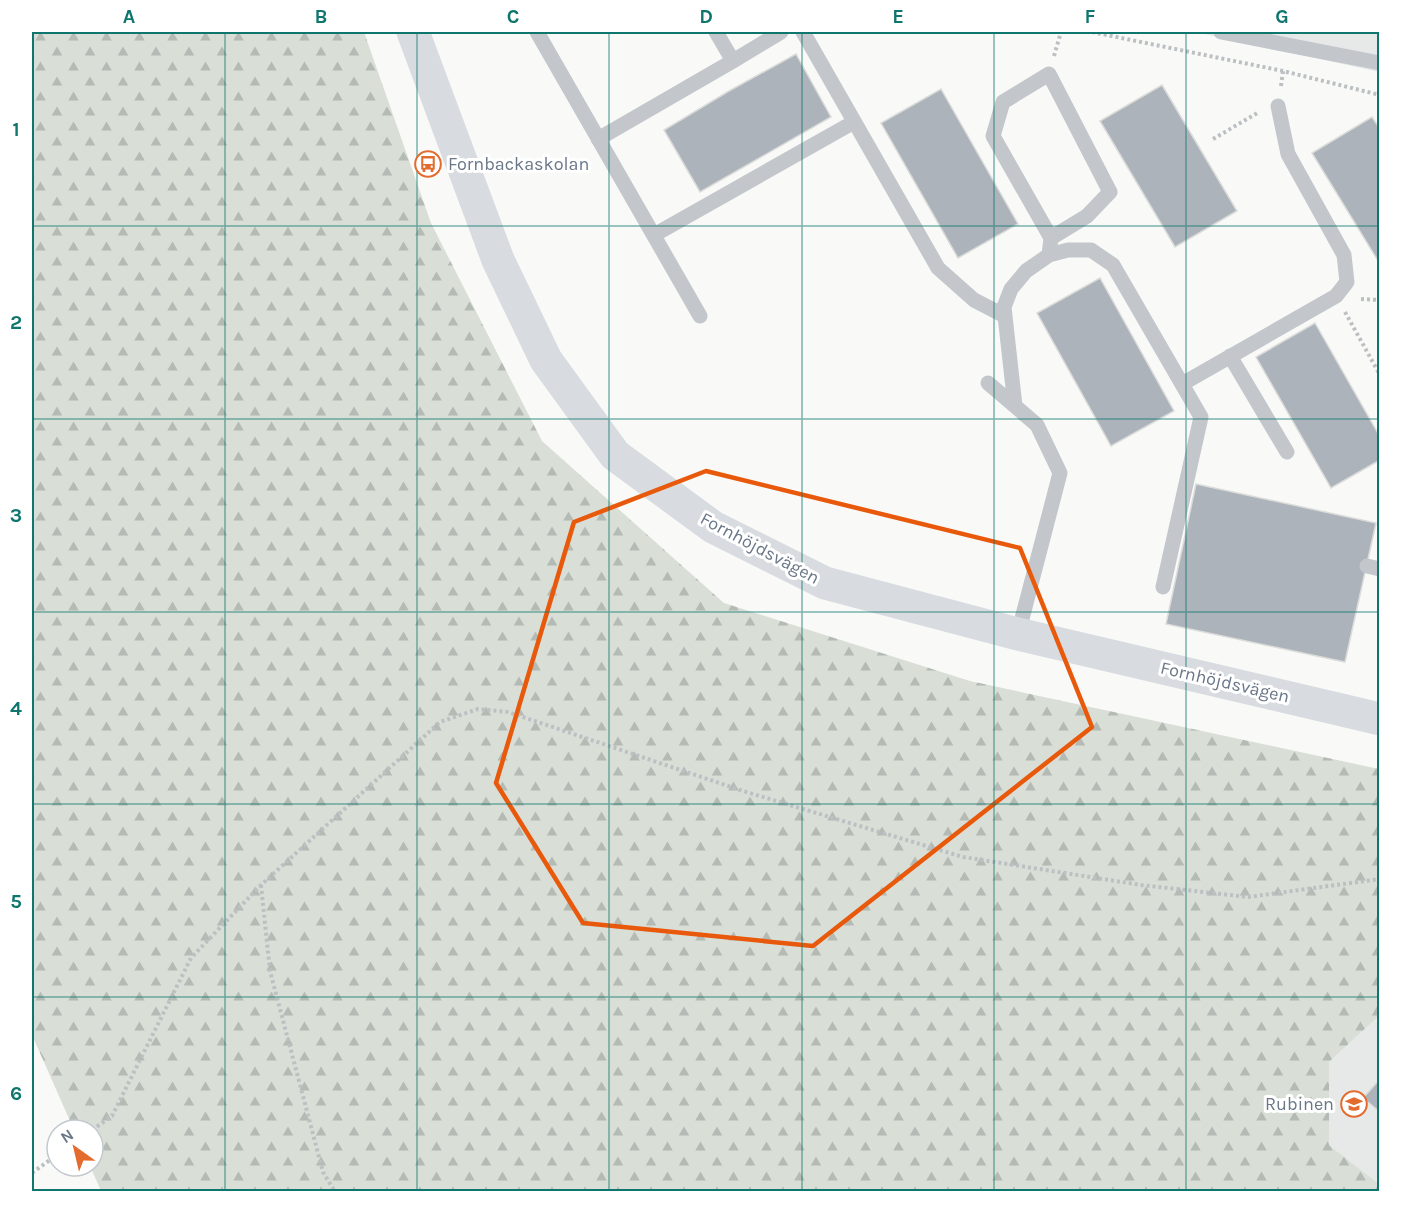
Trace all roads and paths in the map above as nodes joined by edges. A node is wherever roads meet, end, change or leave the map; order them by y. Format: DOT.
graph roads {
  1 [pos="415,32"];
  2 [pos="537,32"];
  3 [pos="716,32"];
  4 [pos="782,32"];
  5 [pos="802,32"];
  6 [pos="1092,32"];
  7 [pos="1221,32"];
  8 [pos="733,62"];
  9 [pos="1380,63"];
  10 [pos="1380,95"];
  11 [pos="1278,106"];
  12 [pos="854,122"];
  13 [pos="598,139"];
  14 [pos="1213,139"];
  15 [pos="654,235"];
  16 [pos="1051,238"];
  17 [pos="1049,255"];
  18 [pos="1336,296"];
  19 [pos="700,316"];
  20 [pos="1005,316"];
  21 [pos="1230,356"];
  22 [pos="1380,375"];
  23 [pos="988,383"];
  24 [pos="1182,384"];
  25 [pos="1015,406"];
  26 [pos="1287,452"];
  27 [pos="1163,587"];
  28 [pos="1018,634"];
  29 [pos="1380,719"];
  30 [pos="1380,879"];
  31 [pos="261,885"];
  32 [pos="105,1121"];
  33 [pos="45,1164"];
  34 [pos="32,1173"];
  35 [pos="334,1191"];
  1 -- 28 [label="street, Fornhöjdsvägen"];
  2 -- 13 [label="lane"];
  3 -- 8 [label="lane"];
  4 -- 8 [label="lane"];
  5 -- 12 [label="lane"];
  6 -- 10 [label="path"];
  7 -- 9 [label="lane"];
  8 -- 13 [label="lane"];
  11 -- 14 [label="path"];
  11 -- 18 [label="lane"];
  12 -- 15 [label="lane"];
  12 -- 20 [label="lane"];
  13 -- 15 [label="lane"];
  15 -- 19 [label="lane"];
  16 -- 16 [label="lane"];
  16 -- 17 [label="lane"];
  17 -- 20 [label="lane"];
  17 -- 24 [label="lane"];
  18 -- 21 [label="lane"];
  18 -- 22 [label="path"];
  20 -- 25 [label="lane"];
  21 -- 24 [label="lane"];
  21 -- 26 [label="lane"];
  23 -- 25 [label="lane"];
  24 -- 27 [label="lane"];
  25 -- 28 [label="lane"];
  28 -- 29 [label="street, Fornhöjdsvägen"];
  30 -- 31 [label="path"];
  31 -- 32 [label="path"];
  31 -- 35 [label="path"];
  33 -- 34 [label="path"];
}
